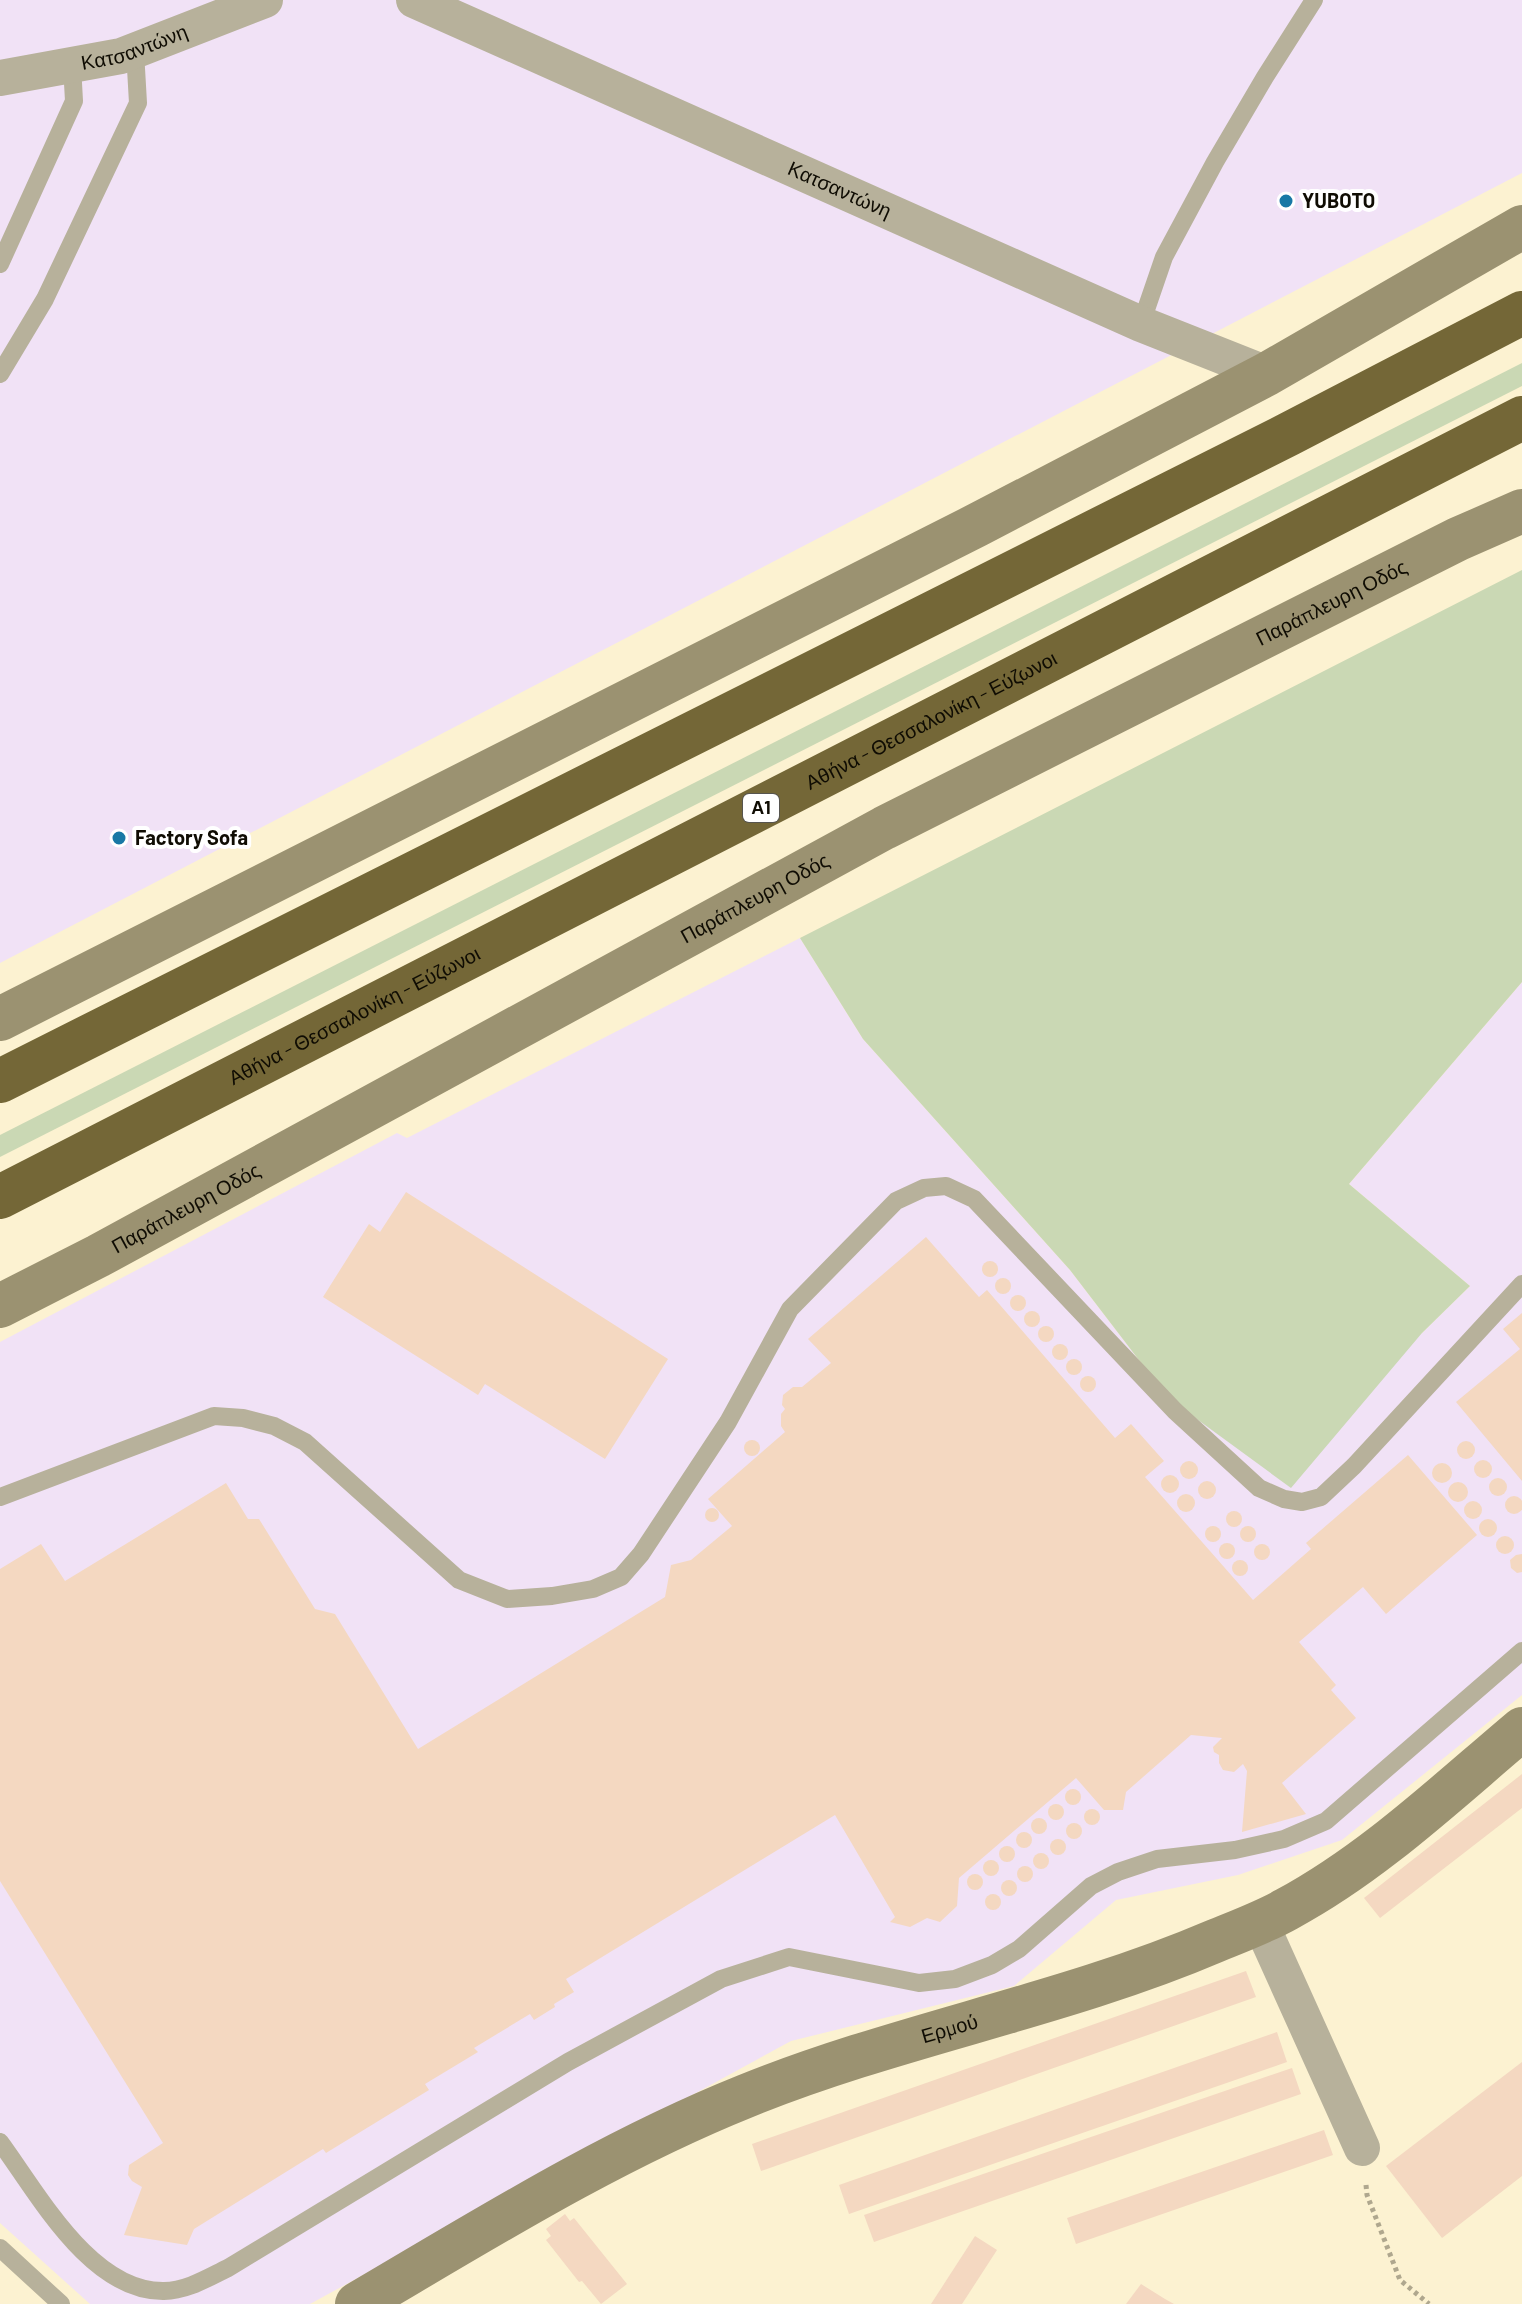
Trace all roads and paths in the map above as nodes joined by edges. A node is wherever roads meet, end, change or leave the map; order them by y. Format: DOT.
graph roads {
  1 [pos="265,0"];
  2 [pos="414,0"];
  3 [pos="1314,0"];
  4 [pos="135,51"];
  5 [pos="72,65"];
  6 [pos="0,78"];
  7 [pos="1522,227"];
  8 [pos="0,264"];
  9 [pos="1522,313"];
  10 [pos="1141,324"];
  11 [pos="0,374"];
  12 [pos="1267,374"];
  13 [pos="1522,418"];
  14 [pos="1522,511"];
  15 [pos="0,1019"];
  16 [pos="0,1081"];
  17 [pos="0,1197"];
  18 [pos="1522,1284"];
  19 [pos="0,1306"];
  20 [pos="0,1497"];
  21 [pos="1522,1651"];
  22 [pos="1522,1729"];
  23 [pos="1260,1922"];
  24 [pos="0,2142"];
  25 [pos="1362,2148"];
  26 [pos="0,2248"];
  27 [pos="61,2304"];
  28 [pos="357,2304"];
  29 [pos="1429,2304"];
  1 -- 4 [label="street, Κατσαντώνη"];
  2 -- 10 [label="street, Κατσαντώνη"];
  3 -- 10 [label="lane"];
  4 -- 5 [label="street, Κατσαντώνη"];
  4 -- 11 [label="lane"];
  5 -- 6 [label="street, Κατσαντώνη"];
  5 -- 8 [label="lane"];
  7 -- 12 [label="street"];
  9 -- 16 [label="highway"];
  10 -- 12 [label="street, Κατσαντώνη"];
  12 -- 15 [label="street"];
  13 -- 17 [label="highway, Αθήνα - Θεσσαλονίκη - Εύζωνοι / Α1"];
  14 -- 19 [label="street, Παράπλευρη Οδός"];
  18 -- 20 [label="lane"];
  21 -- 24 [label="lane"];
  22 -- 23 [label="street, Ερμού"];
  23 -- 25 [label="street"];
  23 -- 28 [label="street, Ερμού"];
  25 -- 29 [label="path"];
  26 -- 27 [label="lane"];
}
